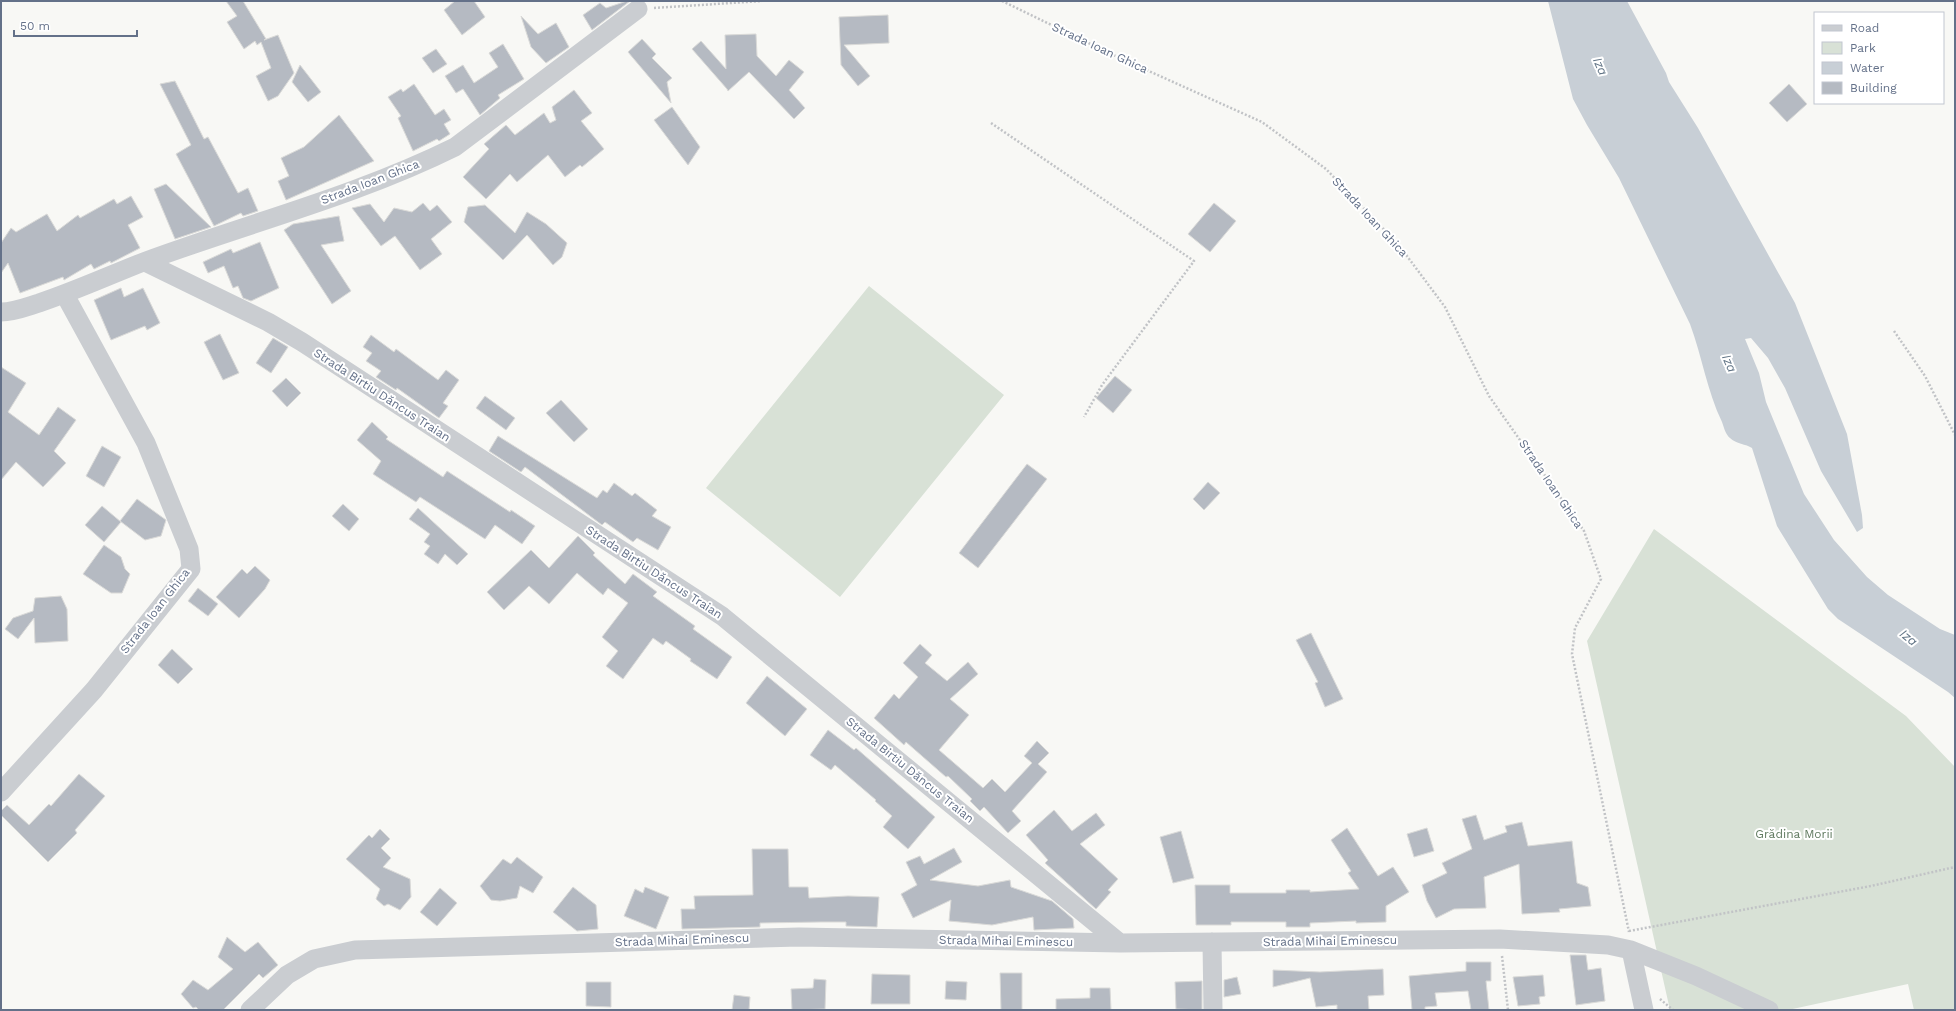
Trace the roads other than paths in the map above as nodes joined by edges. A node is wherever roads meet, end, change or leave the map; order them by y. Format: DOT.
graph roads {
  1 [pos="638,9"];
  2 [pos="145,262"];
  3 [pos="64,295"];
  4 [pos="1,312"];
  5 [pos="1,792"];
  6 [pos="1212,942"];
  7 [pos="1120,943"];
  8 [pos="1631,950"];
  9 [pos="250,1010"];
  10 [pos="1213,1010"];
  11 [pos="1644,1010"];
  12 [pos="1769,1010"];
  1 -- 2 [label="street, Strada Ioan Ghica"];
  2 -- 3 [label="street, Strada Ioan Ghica"];
  2 -- 7 [label="street, Strada Birtiu Dăncus Traian"];
  3 -- 4 [label="street, Strada Ioan Ghica"];
  3 -- 5 [label="street, Strada Ioan Ghica"];
  6 -- 7 [label="street, Strada Mihai Eminescu"];
  6 -- 8 [label="street, Strada Mihai Eminescu"];
  6 -- 10 [label="street"];
  7 -- 9 [label="street, Strada Mihai Eminescu"];
  8 -- 11 [label="street"];
  8 -- 12 [label="street, Strada Mihai Eminescu"];
}
